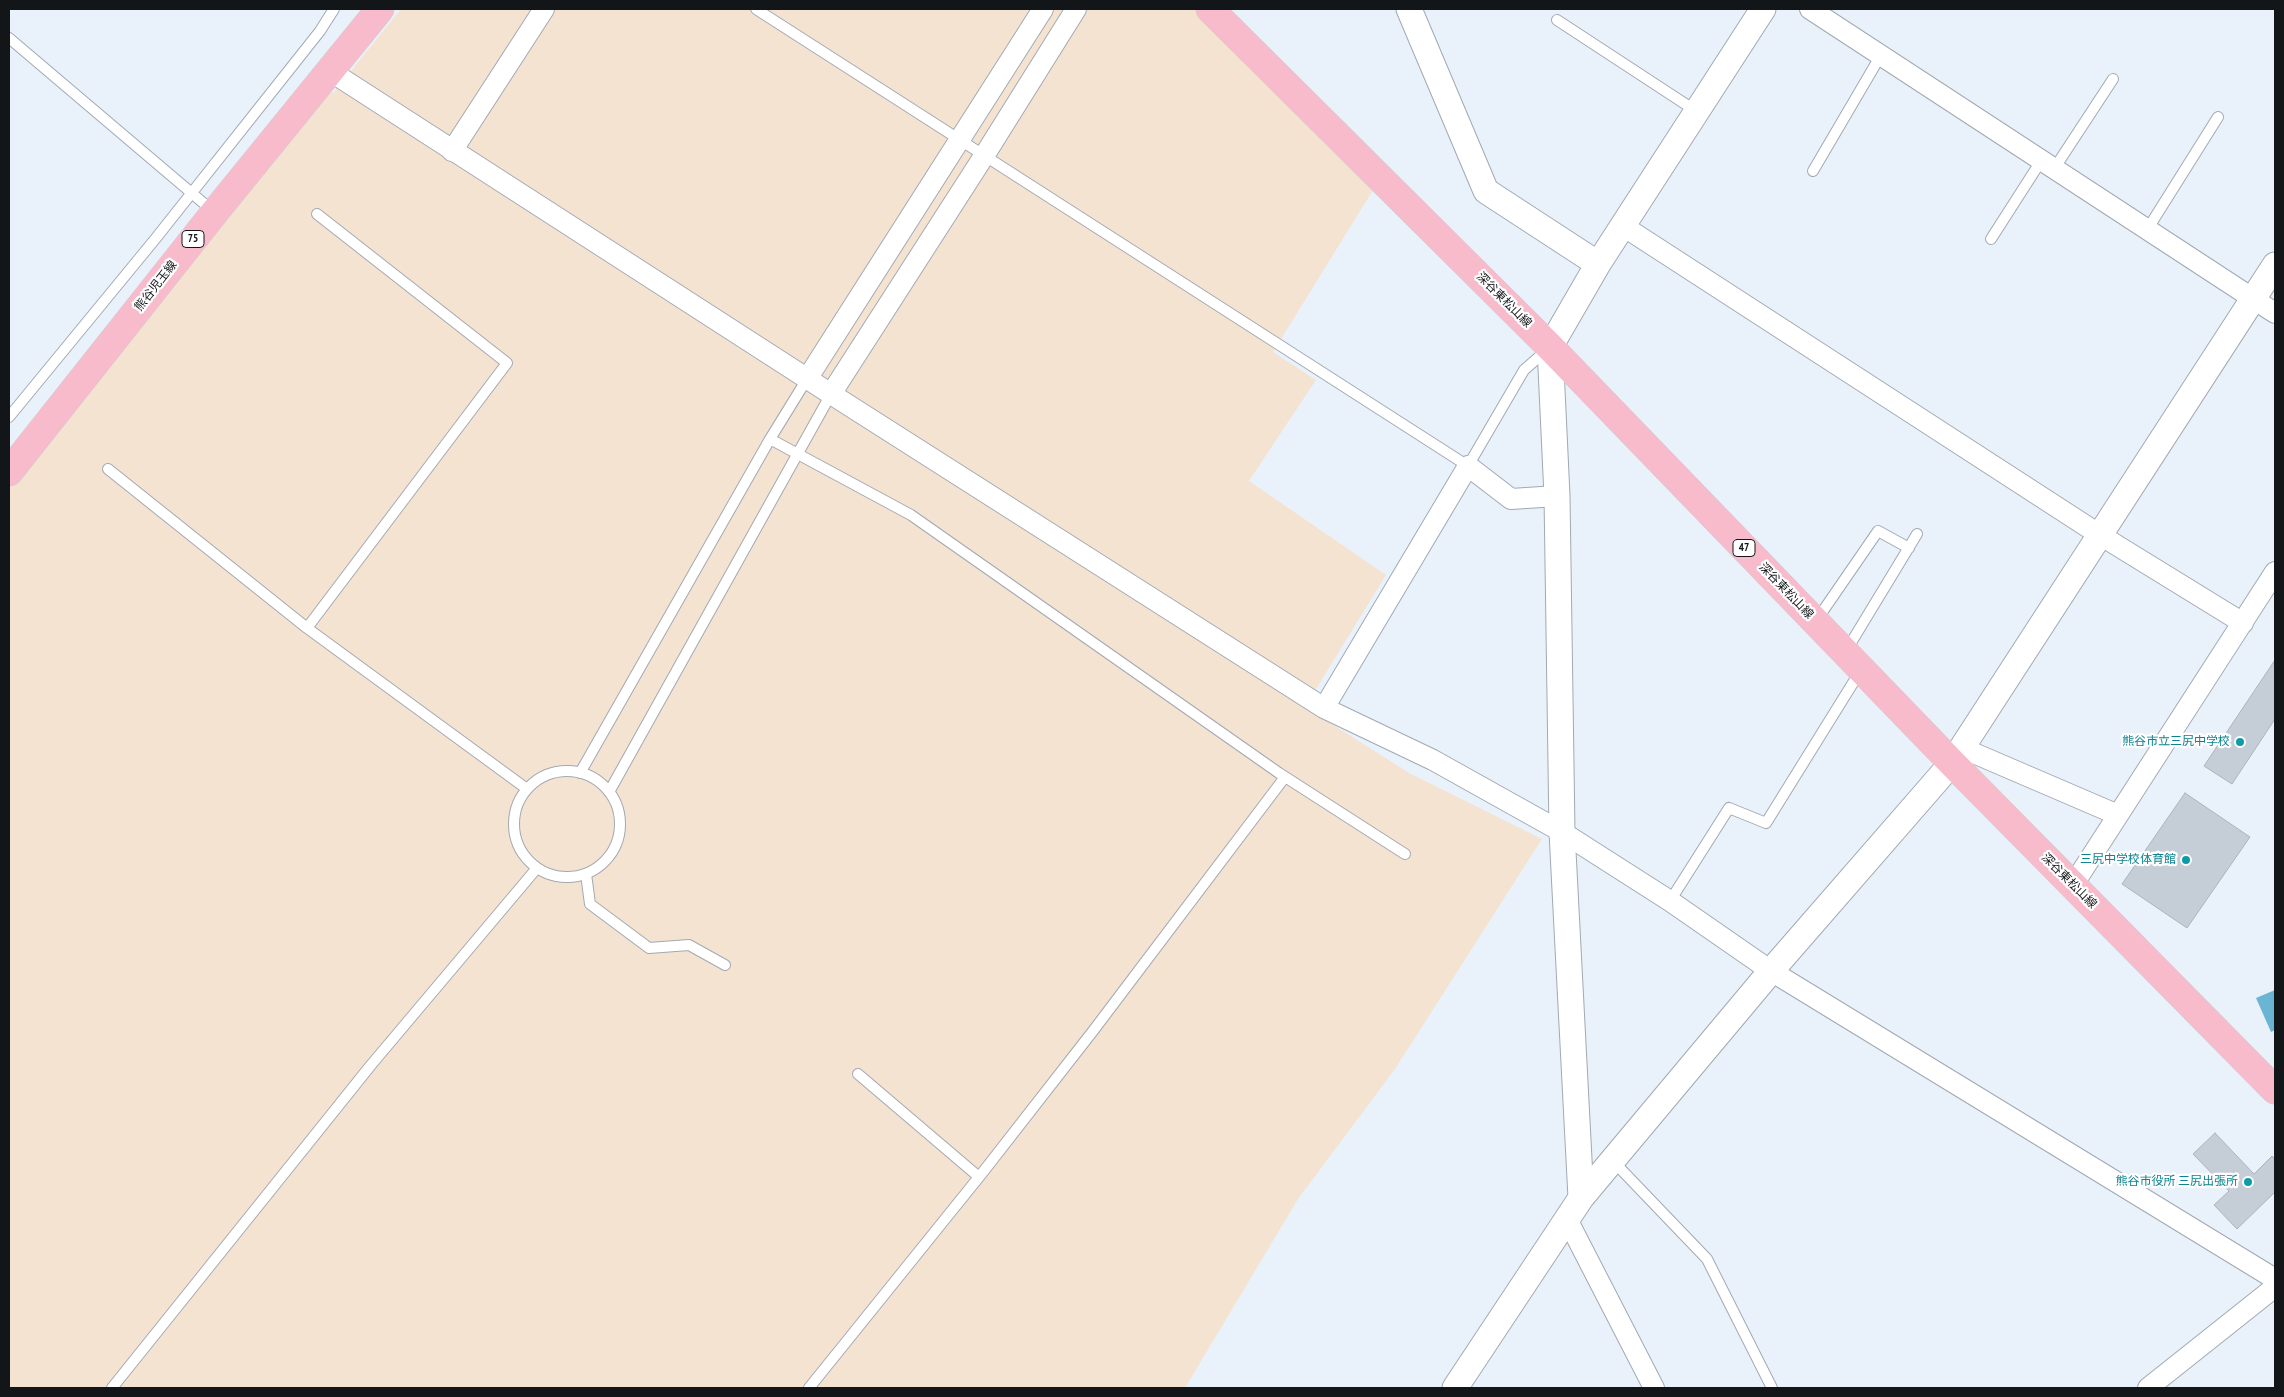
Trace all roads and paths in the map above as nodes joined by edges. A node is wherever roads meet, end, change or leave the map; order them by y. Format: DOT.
graph roads {
  1 [pos="334,9"];
  2 [pos="380,9"];
  3 [pos="544,9"];
  4 [pos="756,9"];
  5 [pos="1043,9"];
  6 [pos="1076,9"];
  7 [pos="1210,9"];
  8 [pos="1409,9"];
  9 [pos="1763,9"];
  10 [pos="1810,9"];
  11 [pos="1557,20"];
  12 [pos="9,38"];
  13 [pos="1881,55"];
  14 [pos="330,71"];
  15 [pos="2113,79"];
  16 [pos="1697,111"];
  17 [pos="2218,116"];
  18 [pos="959,140"];
  19 [pos="452,150"];
  20 [pos="984,156"];
  21 [pos="2048,165"];
  22 [pos="1813,171"];
  23 [pos="191,191"];
  24 [pos="215,212"];
  25 [pos="317,214"];
  26 [pos="1623,226"];
  27 [pos="2147,230"];
  28 [pos="1991,239"];
  29 [pos="1598,264"];
  30 [pos="2275,265"];
  31 [pos="2253,299"];
  32 [pos="2275,313"];
  33 [pos="1550,347"];
  34 [pos="807,379"];
  35 [pos="831,394"];
  36 [pos="9,417"];
  37 [pos="770,439"];
  38 [pos="797,454"];
  39 [pos="1468,466"];
  40 [pos="108,469"];
  41 [pos="9,472"];
  42 [pos="1557,496"];
  43 [pos="1917,534"];
  44 [pos="2100,535"];
  45 [pos="1909,548"];
  46 [pos="2275,572"];
  47 [pos="1815,621"];
  48 [pos="2242,623"];
  49 [pos="307,628"];
  50 [pos="1854,661"];
  51 [pos="1324,708"];
  52 [pos="1957,755"];
  53 [pos="580,773"];
  54 [pos="1285,776"];
  55 [pos="527,789"];
  56 [pos="609,792"];
  57 [pos="2118,815"];
  58 [pos="1562,832"];
  59 [pos="1405,854"];
  60 [pos="536,868"];
  61 [pos="586,874"];
  62 [pos="2073,885"];
  63 [pos="1670,901"];
  64 [pos="725,965"];
  65 [pos="1771,971"];
  66 [pos="858,1074"];
  67 [pos="2275,1090"];
  68 [pos="1613,1160"];
  69 [pos="979,1177"];
  70 [pos="1581,1198"];
  71 [pos="1567,1218"];
  72 [pos="2275,1279"];
  73 [pos="2275,1287"];
  74 [pos="112,1388"];
  75 [pos="809,1388"];
  76 [pos="1455,1388"];
  77 [pos="1654,1388"];
  78 [pos="1772,1388"];
  79 [pos="2148,1388"];
  1 -- 23 [label="lane"];
  2 -- 14 [label="main road, 熊谷児玉線 / 75"];
  3 -- 19 [label="street"];
  4 -- 18 [label="lane"];
  5 -- 18 [label="street"];
  6 -- 20 [label="street"];
  7 -- 33 [label="main road, 深谷東松山線 / 47"];
  8 -- 29 [label="street"];
  9 -- 16 [label="street"];
  10 -- 13 [label="street"];
  11 -- 16 [label="lane"];
  12 -- 23 [label="lane"];
  13 -- 21 [label="street"];
  13 -- 22 [label="lane"];
  14 -- 19 [label="street"];
  14 -- 24 [label="main road, 熊谷児玉線 / 75"];
  15 -- 21 [label="lane"];
  16 -- 26 [label="street"];
  17 -- 27 [label="lane"];
  18 -- 20 [label="lane"];
  18 -- 34 [label="street"];
  19 -- 34 [label="street"];
  20 -- 35 [label="street"];
  20 -- 39 [label="lane"];
  21 -- 27 [label="street"];
  21 -- 28 [label="lane"];
  23 -- 24 [label="lane"];
  23 -- 36 [label="lane"];
  24 -- 41 [label="main road, 熊谷児玉線 / 75"];
  25 -- 49 [label="lane"];
  26 -- 29 [label="street"];
  26 -- 44 [label="street"];
  27 -- 31 [label="street"];
  29 -- 33 [label="street"];
  30 -- 31 [label="street"];
  31 -- 32 [label="street"];
  31 -- 44 [label="street"];
  33 -- 39 [label="lane"];
  33 -- 42 [label="street"];
  33 -- 47 [label="main road, 深谷東松山線 / 47"];
  34 -- 35 [label="street"];
  34 -- 37 [label="lane"];
  35 -- 38 [label="lane"];
  35 -- 51 [label="street"];
  37 -- 38 [label="lane"];
  37 -- 53 [label="lane"];
  38 -- 54 [label="lane"];
  38 -- 56 [label="lane"];
  39 -- 42 [label="street"];
  39 -- 51 [label="street"];
  40 -- 49 [label="lane"];
  42 -- 58 [label="street"];
  43 -- 45 [label="lane"];
  44 -- 48 [label="street"];
  44 -- 52 [label="street"];
  45 -- 47 [label="lane"];
  45 -- 50 [label="lane"];
  46 -- 48 [label="street"];
  47 -- 50 [label="main road, 深谷東松山線 / 47"];
  48 -- 57 [label="street"];
  49 -- 55 [label="lane"];
  50 -- 52 [label="main road, 深谷東松山線 / 47"];
  50 -- 63 [label="lane"];
  51 -- 58 [label="street"];
  52 -- 57 [label="street"];
  52 -- 62 [label="main road, 深谷東松山線 / 47"];
  52 -- 65 [label="street"];
  53 -- 55 [label="lane"];
  53 -- 56 [label="lane"];
  54 -- 59 [label="lane"];
  54 -- 69 [label="lane"];
  55 -- 60 [label="lane"];
  56 -- 61 [label="lane"];
  57 -- 62 [label="street"];
  58 -- 63 [label="street"];
  58 -- 70 [label="street"];
  60 -- 61 [label="lane"];
  60 -- 74 [label="lane"];
  61 -- 64 [label="lane"];
  62 -- 67 [label="main road, 深谷東松山線 / 47"];
  63 -- 65 [label="street"];
  65 -- 68 [label="street"];
  65 -- 72 [label="street"];
  66 -- 69 [label="lane"];
  68 -- 70 [label="street"];
  68 -- 78 [label="lane"];
  69 -- 75 [label="lane"];
  70 -- 71 [label="street"];
  71 -- 76 [label="street"];
  71 -- 77 [label="street"];
  73 -- 79 [label="street"];
}
